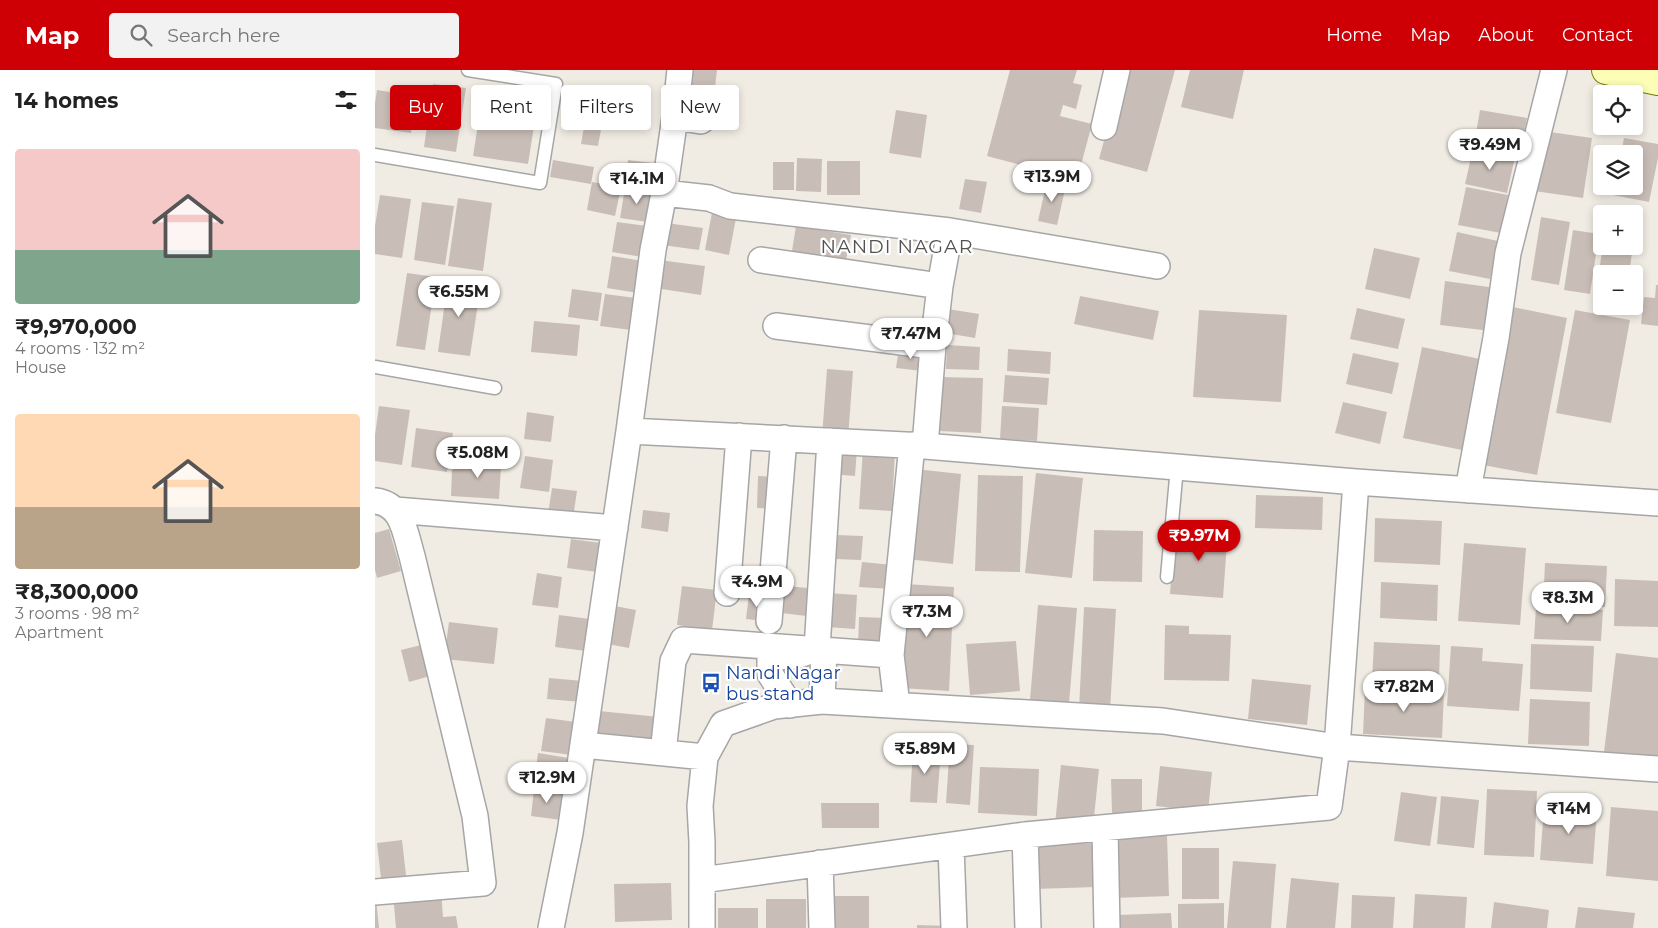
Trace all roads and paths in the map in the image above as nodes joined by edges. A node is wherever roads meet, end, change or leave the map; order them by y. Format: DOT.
graph roads {
  1 [pos="468,70"];
  2 [pos="680,70"];
  3 [pos="1117,70"];
  4 [pos="1554,70"];
  5 [pos="1606,70"];
  6 [pos="1658,81"];
  7 [pos="678,85"];
  8 [pos="1104,127"];
  9 [pos="673,130"];
  10 [pos="375,155"];
  11 [pos="664,193"];
  12 [pos="950,231"];
  13 [pos="761,260"];
  14 [pos="1157,266"];
  15 [pos="940,286"];
  16 [pos="776,326"];
  17 [pos="933,346"];
  18 [pos="375,367"];
  19 [pos="495,388"];
  20 [pos="629,431"];
  21 [pos="739,436"];
  22 [pos="784,438"];
  23 [pos="830,440"];
  24 [pos="919,445"];
  25 [pos="1177,467"];
  26 [pos="1356,482"];
  27 [pos="1468,490"];
  28 [pos="1658,503"];
  29 [pos="385,506"];
  30 [pos="615,528"];
  31 [pos="1167,577"];
  32 [pos="727,593"];
  33 [pos="769,622"];
  34 [pos="820,649"];
  35 [pos="891,654"];
  36 [pos="822,701"];
  37 [pos="790,704"];
  38 [pos="897,705"];
  39 [pos="583,745"];
  40 [pos="1337,747"];
  41 [pos="663,753"];
  42 [pos="705,757"];
  43 [pos="1658,769"];
  44 [pos="1105,829"];
  45 [pos="1025,835"];
  46 [pos="951,846"];
  47 [pos="820,863"];
  48 [pos="702,880"];
  49 [pos="375,892"];
  50 [pos="551,928"];
  51 [pos="702,928"];
  52 [pos="822,928"];
  53 [pos="955,928"];
  54 [pos="1028,928"];
  55 [pos="1107,928"];
  1 -- 10 [label="lane"];
  2 -- 7 [label="street"];
  3 -- 8 [label="street"];
  4 -- 27 [label="street"];
  5 -- 6 [label="street"];
  9 -- 11 [label="street"];
  11 -- 12 [label="street"];
  11 -- 20 [label="street"];
  12 -- 14 [label="street"];
  12 -- 15 [label="street"];
  13 -- 15 [label="street"];
  15 -- 17 [label="street"];
  16 -- 17 [label="street"];
  17 -- 24 [label="street"];
  18 -- 19 [label="lane"];
  20 -- 21 [label="street"];
  20 -- 30 [label="street"];
  21 -- 22 [label="street"];
  21 -- 32 [label="street"];
  22 -- 23 [label="street"];
  22 -- 33 [label="street"];
  23 -- 24 [label="street"];
  23 -- 34 [label="street"];
  24 -- 25 [label="street"];
  24 -- 35 [label="street"];
  25 -- 26 [label="street"];
  25 -- 31 [label="lane"];
  26 -- 27 [label="street"];
  26 -- 40 [label="street"];
  27 -- 28 [label="street"];
  29 -- 30 [label="street"];
  29 -- 49 [label="street"];
  30 -- 39 [label="street"];
  34 -- 35 [label="street"];
  34 -- 36 [label="street"];
  34 -- 37 [label="street"];
  34 -- 41 [label="street"];
  35 -- 38 [label="street"];
  36 -- 37 [label="street"];
  36 -- 38 [label="street"];
  37 -- 42 [label="street"];
  38 -- 40 [label="street"];
  39 -- 41 [label="street"];
  39 -- 50 [label="street"];
  40 -- 43 [label="street"];
  40 -- 44 [label="street"];
  41 -- 42 [label="street"];
  42 -- 48 [label="street"];
  44 -- 45 [label="street"];
  44 -- 55 [label="street"];
  45 -- 46 [label="street"];
  45 -- 54 [label="street"];
  46 -- 47 [label="street"];
  46 -- 53 [label="street"];
  47 -- 48 [label="street"];
  47 -- 52 [label="street"];
  48 -- 51 [label="street"];
}
